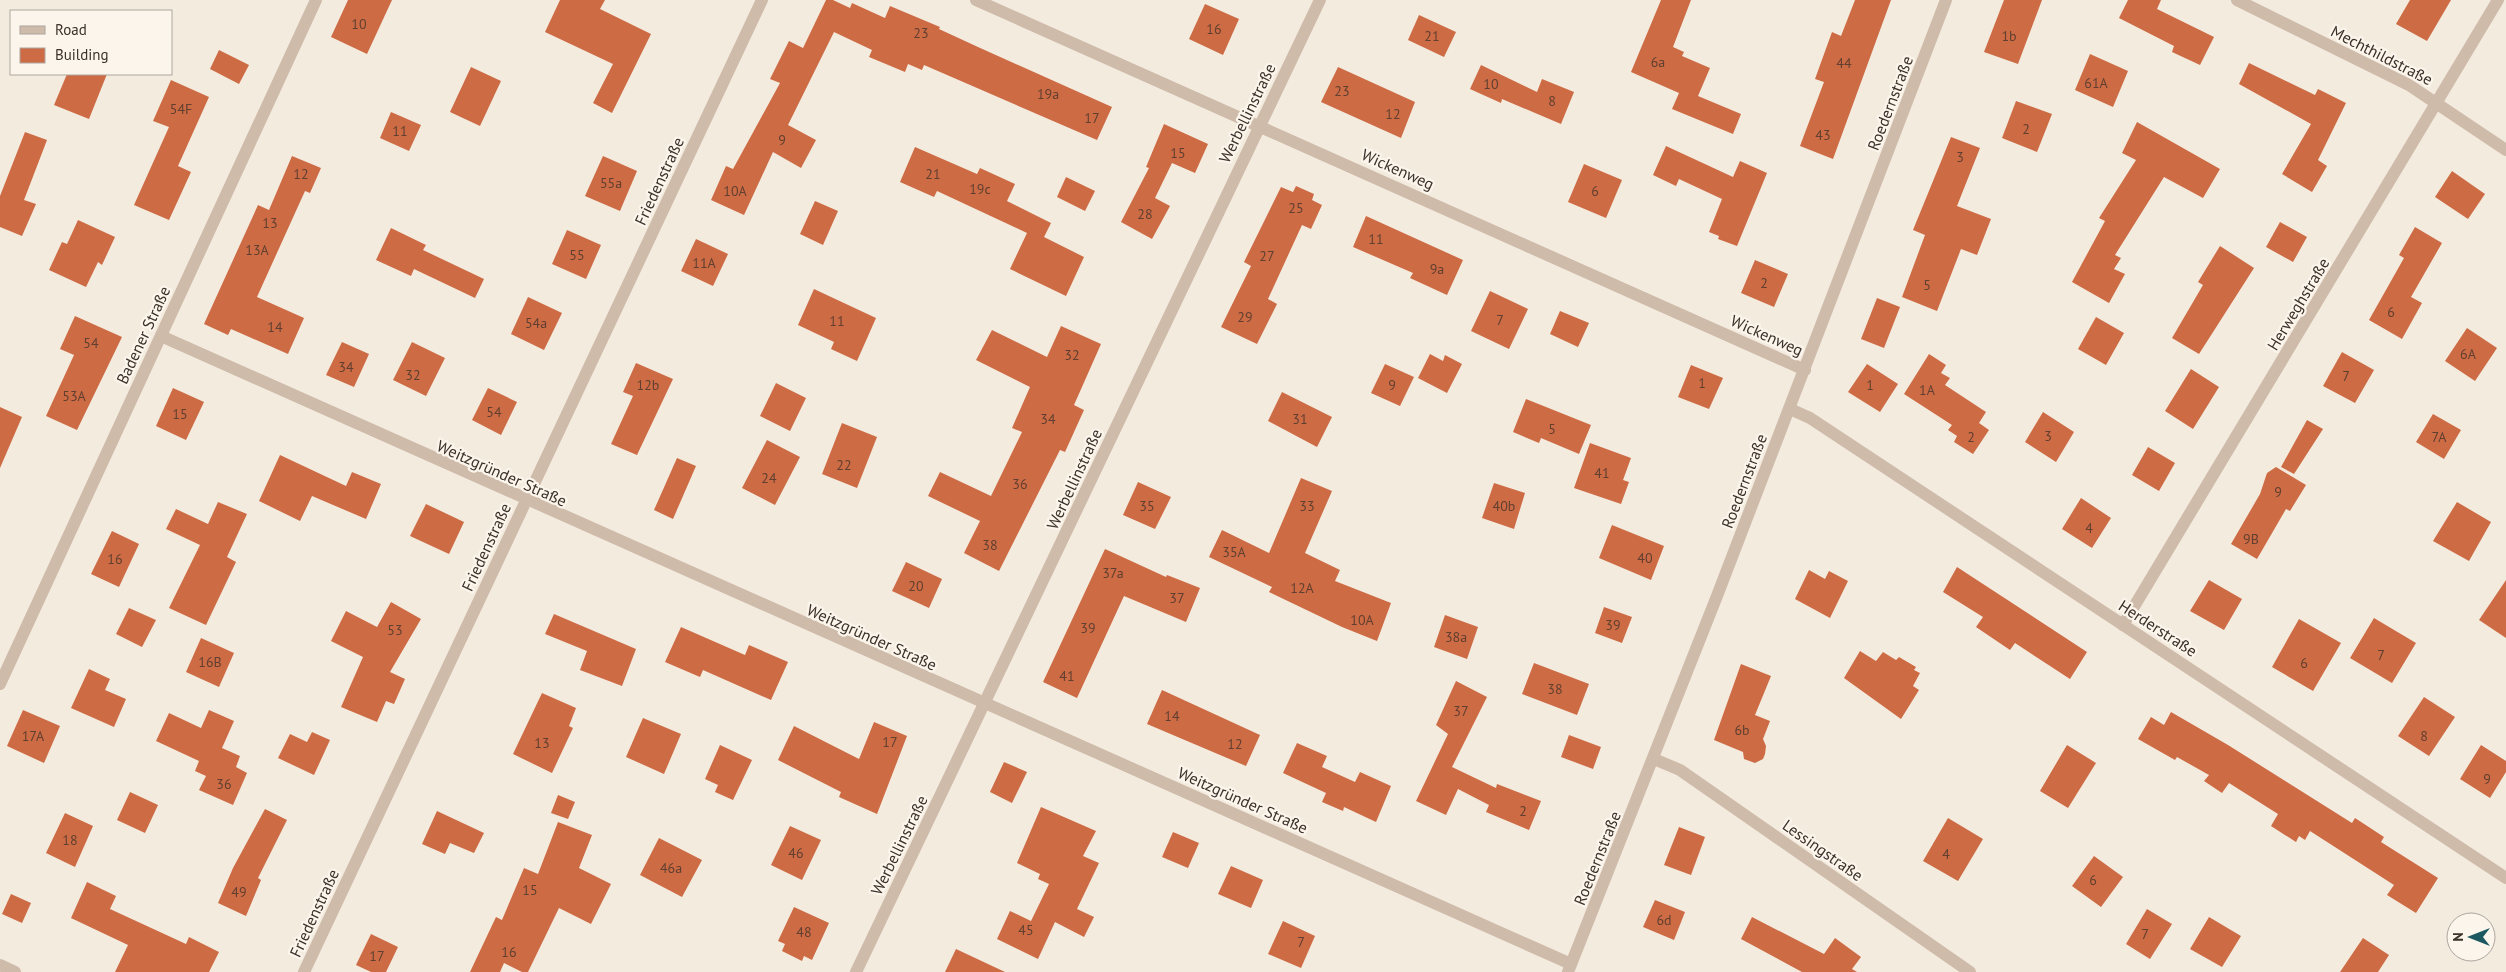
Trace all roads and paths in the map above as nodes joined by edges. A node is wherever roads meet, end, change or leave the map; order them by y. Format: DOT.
graph roads {
  1 [pos="316,0"];
  2 [pos="762,0"];
  3 [pos="976,0"];
  4 [pos="1320,0"];
  5 [pos="1946,0"];
  6 [pos="2237,0"];
  7 [pos="2498,0"];
  8 [pos="2438,103"];
  9 [pos="1260,125"];
  10 [pos="2506,150"];
  11 [pos="161,336"];
  12 [pos="1805,370"];
  13 [pos="1790,409"];
  14 [pos="526,502"];
  15 [pos="2123,625"];
  16 [pos="5,658"];
  17 [pos="0,684"];
  18 [pos="985,705"];
  19 [pos="1654,759"];
  20 [pos="2506,878"];
  21 [pos="0,965"];
  22 [pos="1570,968"];
  23 [pos="15,972"];
  24 [pos="304,972"];
  25 [pos="856,972"];
  26 [pos="1970,972"];
  1 -- 11 [label="street, Badener Straße"];
  2 -- 14 [label="street, Friedenstraße"];
  3 -- 9 [label="street, Wickenweg"];
  4 -- 9 [label="street, Werbellinstraße"];
  5 -- 12 [label="street, Roedernstraße"];
  6 -- 8 [label="street, Mechthildstraße"];
  7 -- 8 [label="street, Herweghstraße"];
  8 -- 10 [label="street, Mechthildstraße"];
  8 -- 15 [label="street, Herweghstraße"];
  9 -- 12 [label="street, Wickenweg"];
  9 -- 18 [label="street, Werbellinstraße"];
  11 -- 14 [label="street, Weitzgründer Straße"];
  11 -- 16 [label="street, Badener Straße"];
  12 -- 13 [label="street, Roedernstraße"];
  13 -- 15 [label="street, Herderstraße"];
  13 -- 19 [label="street, Roedernstraße"];
  14 -- 18 [label="street, Weitzgründer Straße"];
  14 -- 24 [label="street, Friedenstraße"];
  15 -- 20 [label="street, Herderstraße"];
  16 -- 17 [label="street, Badener Straße"];
  18 -- 22 [label="street, Weitzgründer Straße"];
  18 -- 25 [label="street, Werbellinstraße"];
  19 -- 22 [label="street, Roedernstraße"];
  19 -- 26 [label="street, Lessingstraße"];
  21 -- 23 [label="street"];
}
